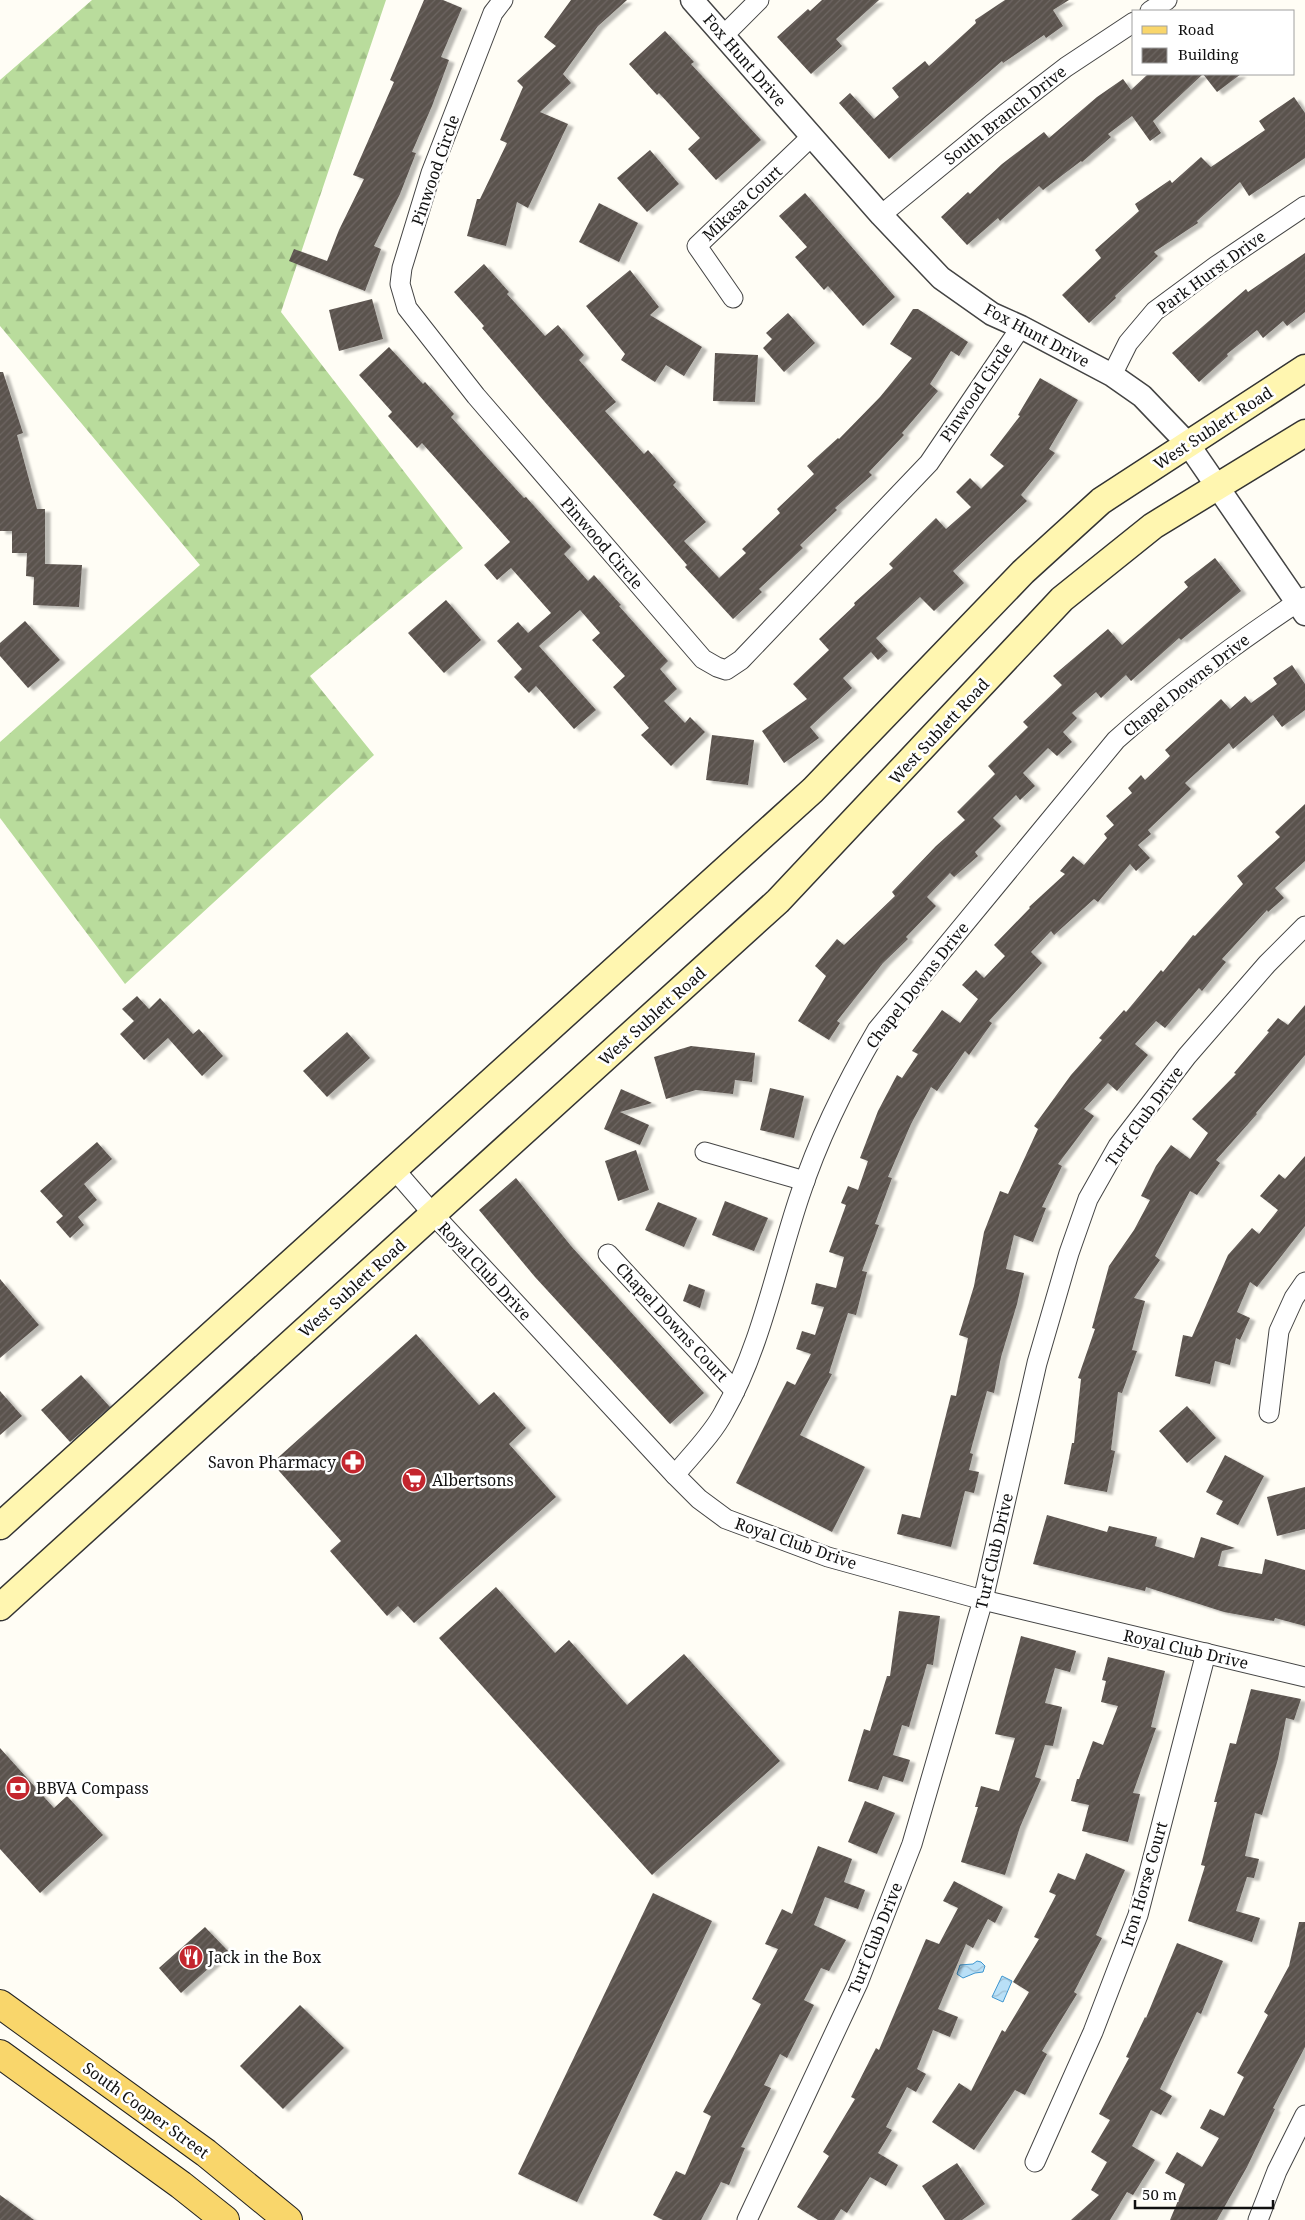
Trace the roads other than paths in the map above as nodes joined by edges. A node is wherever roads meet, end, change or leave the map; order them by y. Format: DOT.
graph roads {
  1 [pos="503,0"];
  2 [pos="692,0"];
  3 [pos="759,0"];
  4 [pos="1167,0"];
  5 [pos="1152,10"];
  6 [pos="1132,23"];
  7 [pos="723,36"];
  8 [pos="812,136"];
  9 [pos="1305,206"];
  10 [pos="881,215"];
  11 [pos="733,298"];
  12 [pos="1020,327"];
  13 [pos="1305,368"];
  14 [pos="1112,375"];
  15 [pos="1305,433"];
  16 [pos="1188,444"];
  17 [pos="1217,486"];
  18 [pos="1302,604"];
  19 [pos="1305,926"];
  20 [pos="705,1152"];
  21 [pos="394,1169"];
  22 [pos="805,1181"];
  23 [pos="433,1214"];
  24 [pos="608,1254"];
  25 [pos="1305,1282"];
  26 [pos="735,1391"];
  27 [pos="1269,1413"];
  28 [pos="675,1475"];
  29 [pos="0,1526"];
  30 [pos="983,1600"];
  31 [pos="0,1607"];
  32 [pos="1206,1653"];
  33 [pos="1305,1677"];
  34 [pos="0,2004"];
  35 [pos="0,2054"];
  36 [pos="1305,2115"];
  37 [pos="1035,2162"];
  38 [pos="224,2220"];
  39 [pos="288,2220"];
  40 [pos="747,2220"];
  41 [pos="1258,2220"];
  1 -- 12 [label="street, Pinwood Circle"];
  2 -- 7 [label="street, Fox Hunt Drive"];
  3 -- 7 [label="street"];
  4 -- 5 [label="street"];
  6 -- 10 [label="street, South Branch Drive"];
  7 -- 8 [label="street, Fox Hunt Drive"];
  8 -- 10 [label="street, Fox Hunt Drive"];
  8 -- 11 [label="street, Mikasa Court"];
  9 -- 14 [label="street, Park Hurst Drive"];
  10 -- 12 [label="street, Fox Hunt Drive"];
  12 -- 14 [label="street, Fox Hunt Drive"];
  13 -- 16 [label="main road, West Sublett Road"];
  14 -- 16 [label="street, Fox Hunt Drive"];
  15 -- 17 [label="main road, West Sublett Road"];
  16 -- 17 [label="street, Fox Hunt Drive"];
  16 -- 21 [label="main road, West Sublett Road"];
  17 -- 18 [label="street, Fox Hunt Drive"];
  17 -- 23 [label="main road, West Sublett Road"];
  18 -- 22 [label="street, Chapel Downs Drive"];
  19 -- 30 [label="street, Turf Club Drive"];
  20 -- 22 [label="street"];
  21 -- 23 [label="street, Royal Club Drive"];
  21 -- 29 [label="main road, West Sublett Road"];
  22 -- 26 [label="street, Chapel Downs Drive"];
  23 -- 28 [label="street, Royal Club Drive"];
  23 -- 31 [label="main road, West Sublett Road"];
  24 -- 26 [label="street, Chapel Downs Court"];
  25 -- 27 [label="street"];
  26 -- 28 [label="street, Chapel Downs Drive"];
  28 -- 30 [label="street, Royal Club Drive"];
  30 -- 32 [label="street, Royal Club Drive"];
  30 -- 40 [label="street, Turf Club Drive"];
  32 -- 33 [label="street, Royal Club Drive"];
  32 -- 37 [label="street, Iron Horse Court"];
  34 -- 39 [label="main road, South Cooper Street"];
  35 -- 38 [label="main road"];
  36 -- 41 [label="street"];
}
